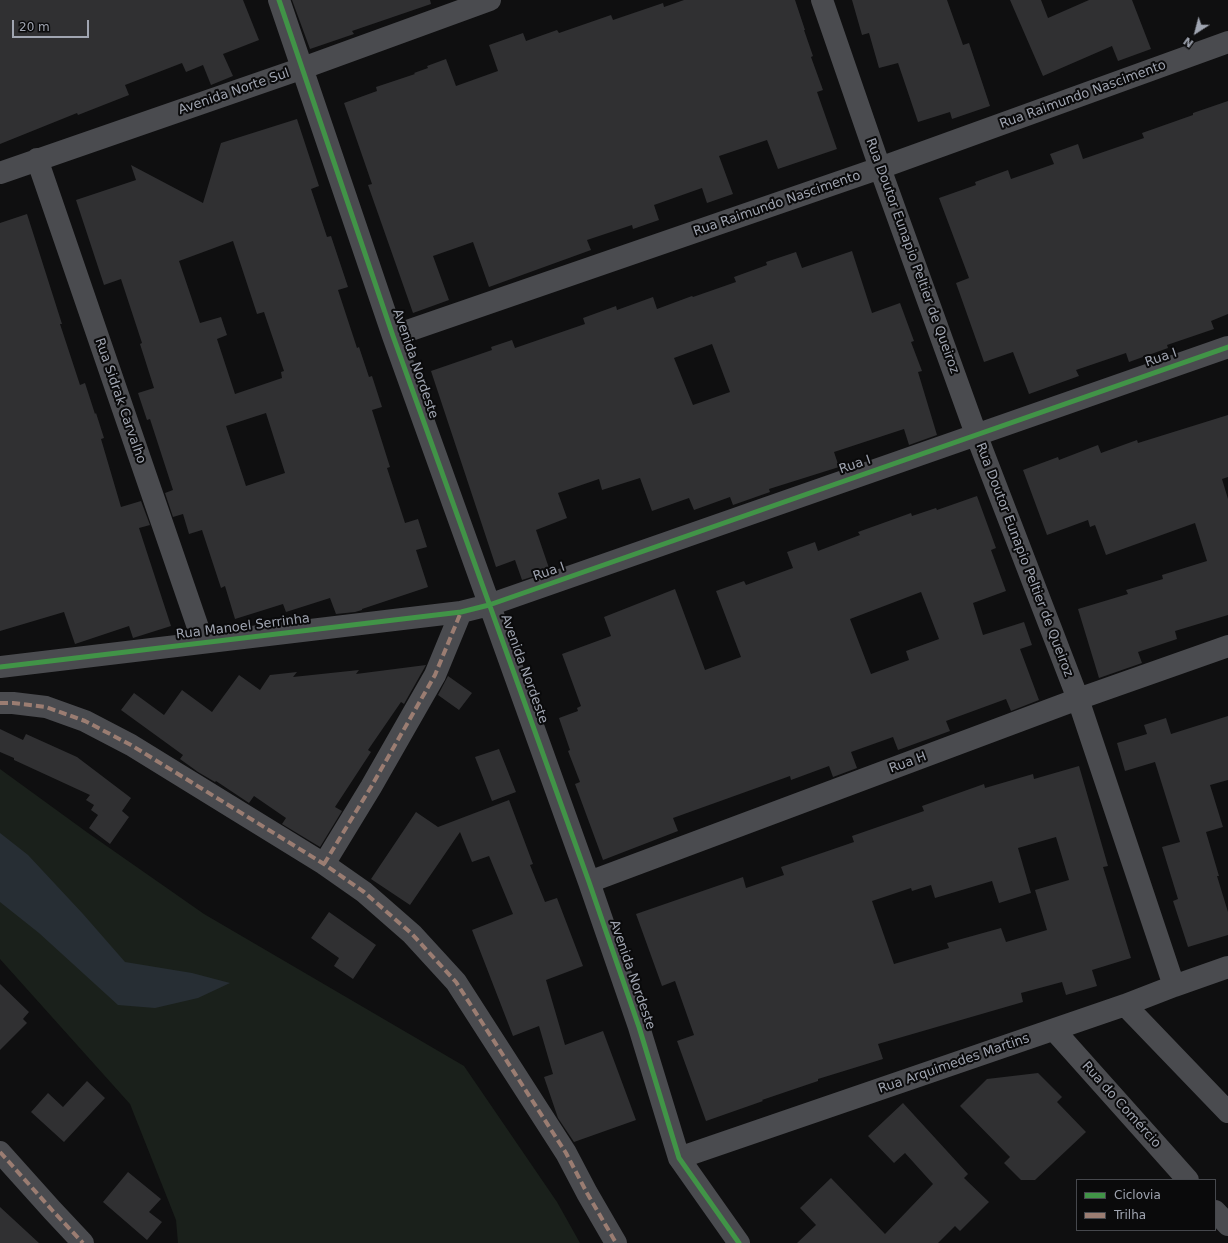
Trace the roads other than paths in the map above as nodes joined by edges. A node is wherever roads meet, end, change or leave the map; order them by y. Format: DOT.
graph roads {
  1 [pos="280,0"];
  2 [pos="490,0"];
  3 [pos="822,0"];
  4 [pos="1228,42"];
  5 [pos="303,68"];
  6 [pos="37,160"];
  7 [pos="880,168"];
  8 [pos="0,173"];
  9 [pos="393,336"];
  10 [pos="1228,346"];
  11 [pos="976,434"];
  12 [pos="489,605"];
  13 [pos="461,612"];
  14 [pos="203,642"];
  15 [pos="1228,646"];
  16 [pos="0,667"];
  17 [pos="1078,700"];
  18 [pos="0,703"];
  19 [pos="324,864"];
  20 [pos="589,882"];
  21 [pos="1228,967"];
  22 [pos="1174,986"];
  23 [pos="1125,1005"];
  24 [pos="1054,1030"];
  25 [pos="1228,1112"];
  26 [pos="0,1152"];
  27 [pos="679,1158"];
  28 [pos="1187,1179"];
  29 [pos="1216,1211"];
  30 [pos="1228,1225"];
  31 [pos="83,1243"];
  32 [pos="616,1243"];
  33 [pos="739,1243"];
  1 -- 5 [label="street, Avenida Nordeste"];
  2 -- 5 [label="street, Avenida Norte Sul"];
  3 -- 7 [label="street, Rua Doutor Eunapio Peltier de Queiroz"];
  4 -- 7 [label="street, Rua Raimundo Nascimento"];
  5 -- 6 [label="street, Avenida Norte Sul"];
  5 -- 9 [label="street, Avenida Nordeste"];
  6 -- 8 [label="street, Avenida Norte Sul"];
  6 -- 14 [label="street, Rua Sidrak Carvalho"];
  7 -- 9 [label="street, Rua Raimundo Nascimento"];
  7 -- 11 [label="street, Rua Doutor Eunapio Peltier de Queiroz"];
  9 -- 12 [label="street, Avenida Nordeste"];
  10 -- 11 [label="street, Rua I"];
  11 -- 12 [label="street, Rua I"];
  11 -- 17 [label="street, Rua Doutor Eunapio Peltier de Queiroz"];
  12 -- 13 [label="street, Rua Manoel Serrinha"];
  12 -- 20 [label="street, Avenida Nordeste"];
  13 -- 14 [label="street, Rua Manoel Serrinha"];
  13 -- 19 [label="street"];
  14 -- 16 [label="street, Rua Manoel Serrinha"];
  15 -- 17 [label="street, Rua H"];
  17 -- 20 [label="street, Rua H"];
  17 -- 22 [label="street, Rua Doutor Eunapio Peltier de Queiroz"];
  18 -- 19 [label="street"];
  19 -- 32 [label="street"];
  20 -- 27 [label="street, Avenida Nordeste"];
  21 -- 22 [label="street, Rua Arquimedes Martins"];
  22 -- 23 [label="street, Rua Arquimedes Martins"];
  23 -- 24 [label="street, Rua Arquimedes Martins"];
  23 -- 25 [label="street"];
  24 -- 27 [label="street, Rua Arquimedes Martins"];
  24 -- 28 [label="street, Rua do Comércio"];
  26 -- 31 [label="street"];
  27 -- 33 [label="street, Avenida Nordeste"];
  29 -- 30 [label="street"];
}
